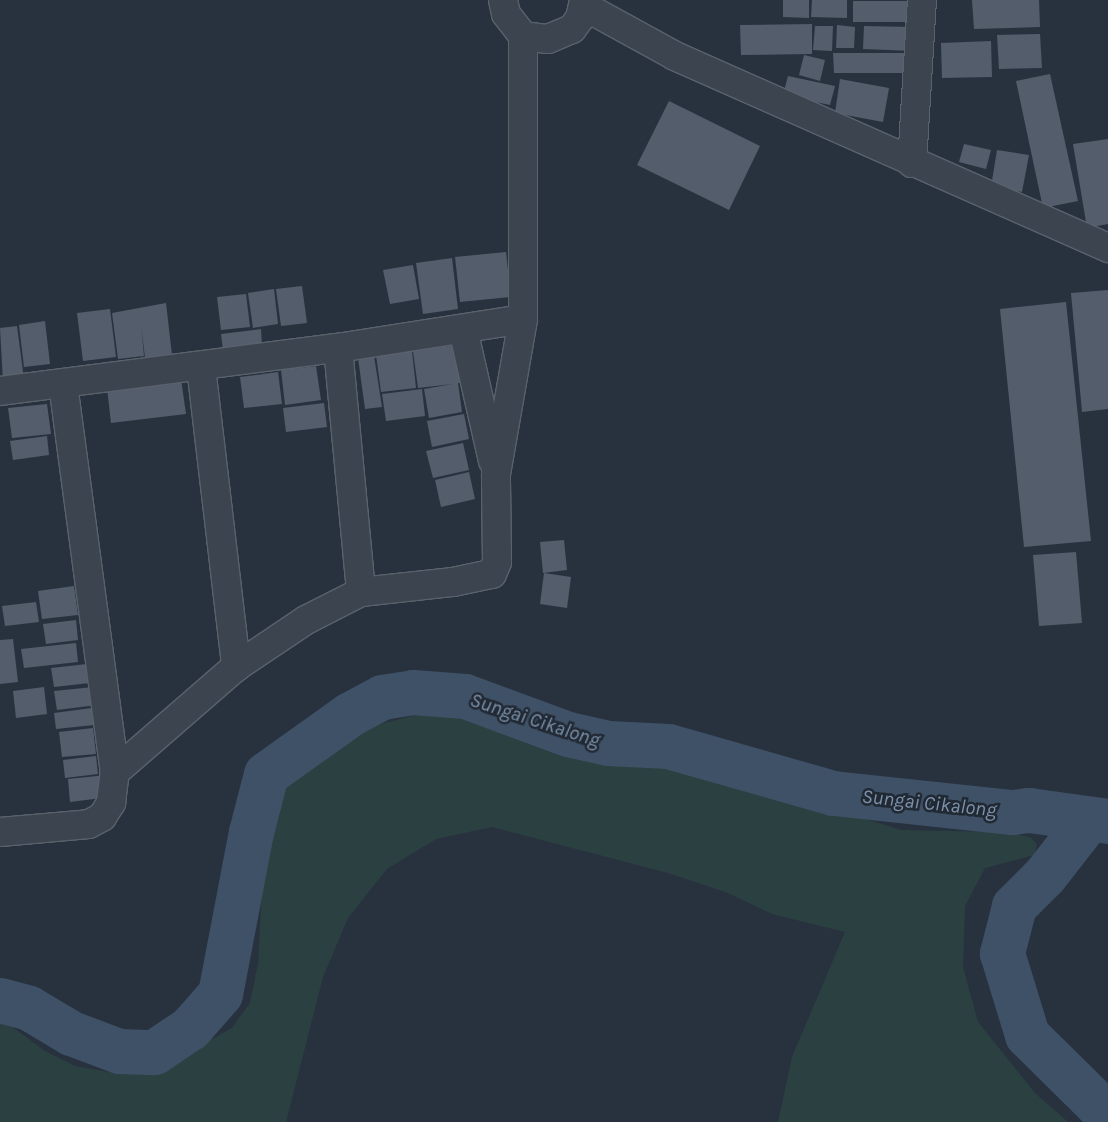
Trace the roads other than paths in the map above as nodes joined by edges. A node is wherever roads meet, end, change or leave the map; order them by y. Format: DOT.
graph roads {
  1 [pos="503,0"];
  2 [pos="922,0"];
  3 [pos="584,3"];
  4 [pos="523,36"];
  5 [pos="912,163"];
  6 [pos="1108,248"];
  7 [pos="523,319"];
  8 [pos="463,329"];
  9 [pos="338,348"];
  10 [pos="201,367"];
  11 [pos="63,384"];
  12 [pos="0,391"];
  13 [pos="496,474"];
  14 [pos="360,592"];
  15 [pos="236,667"];
  16 [pos="115,772"];
  17 [pos="0,832"];
  1 -- 4 [label="street"];
  2 -- 5 [label="street"];
  3 -- 4 [label="street"];
  3 -- 5 [label="street"];
  4 -- 7 [label="street"];
  5 -- 6 [label="street"];
  7 -- 8 [label="street"];
  7 -- 13 [label="street"];
  8 -- 9 [label="street"];
  8 -- 13 [label="street"];
  9 -- 10 [label="street"];
  9 -- 14 [label="street"];
  10 -- 11 [label="street"];
  10 -- 15 [label="street"];
  11 -- 12 [label="street"];
  11 -- 16 [label="street"];
  13 -- 14 [label="street"];
  14 -- 15 [label="street"];
  15 -- 16 [label="street"];
  16 -- 17 [label="street"];
}
